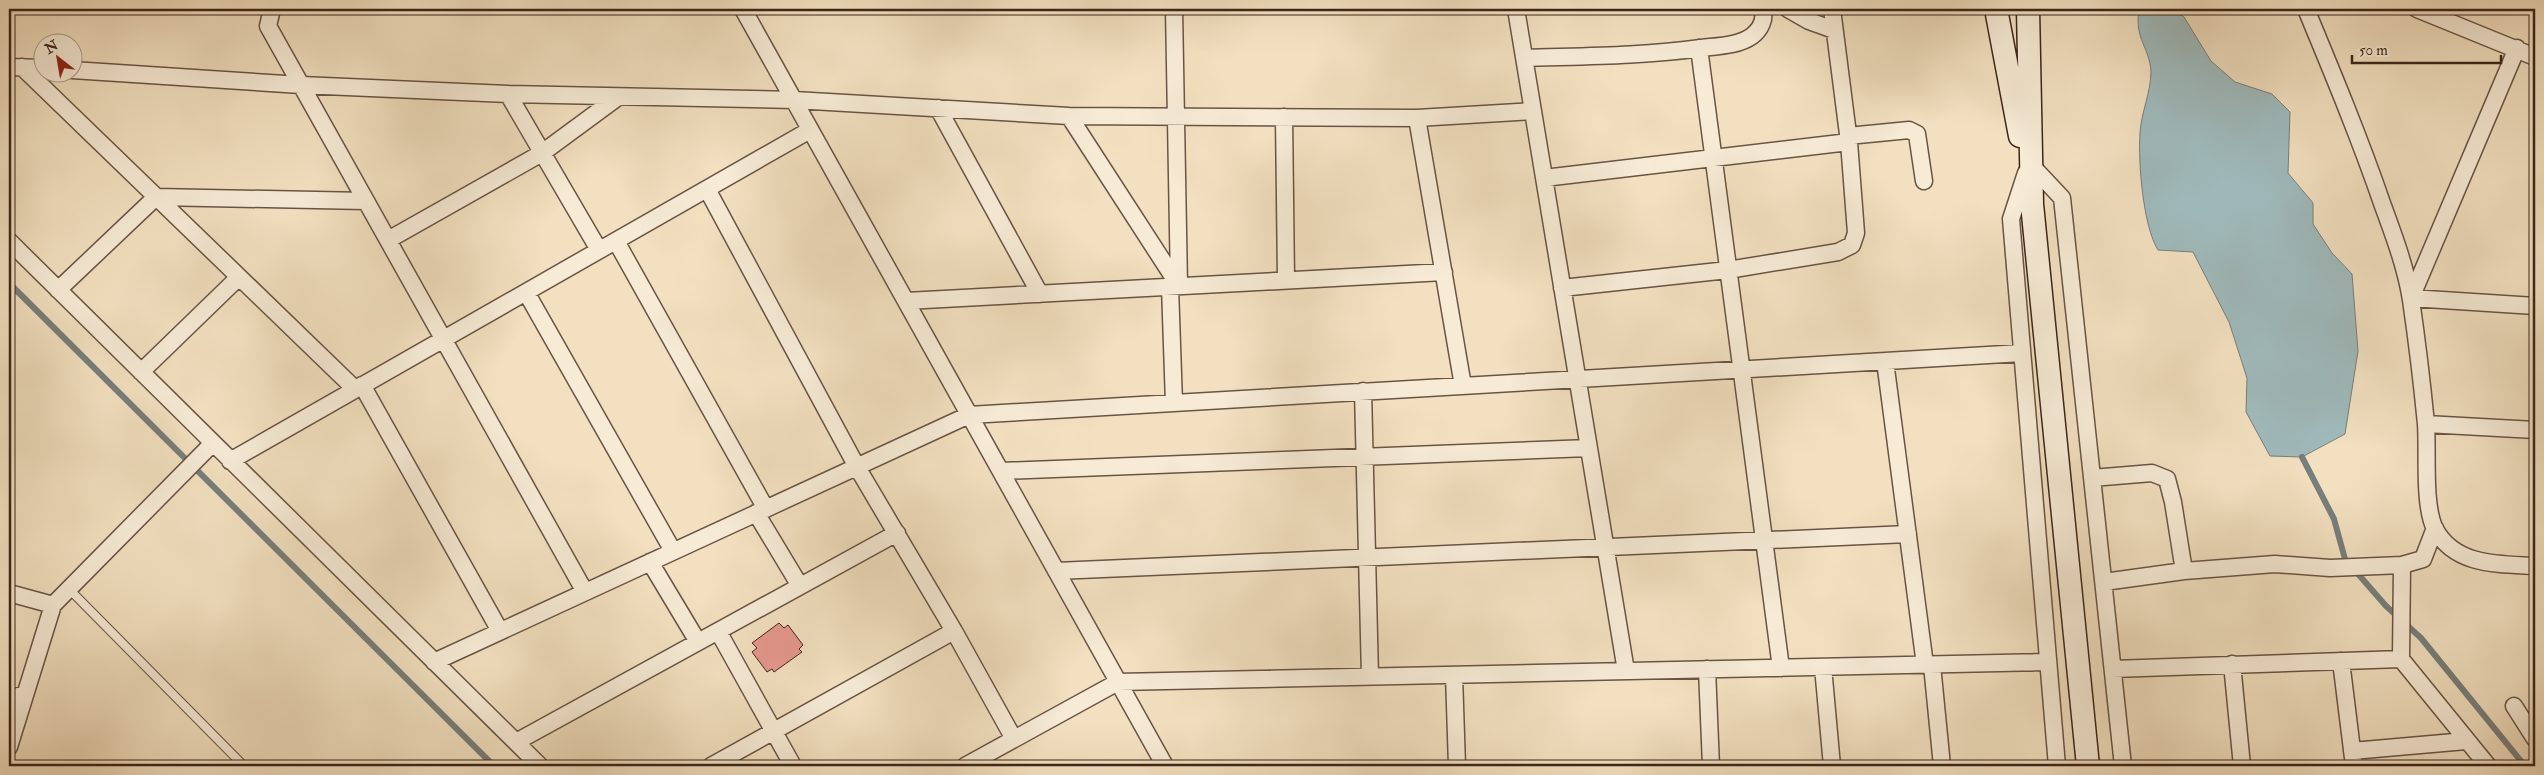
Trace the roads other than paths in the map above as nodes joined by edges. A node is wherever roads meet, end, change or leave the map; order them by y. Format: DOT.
graph roads {
  1 [pos="272,9"];
  2 [pos="743,9"];
  3 [pos="1174,9"];
  4 [pos="1516,9"];
  5 [pos="1763,9"];
  6 [pos="1788,9"];
  7 [pos="1832,9"];
  8 [pos="1996,9"];
  9 [pos="2028,9"];
  10 [pos="2306,9"];
  11 [pos="2417,9"];
  12 [pos="1834,30"];
  13 [pos="1699,48"];
  14 [pos="2517,48"];
  15 [pos="2535,57"];
  16 [pos="1524,58"];
  17 [pos="15,67"];
  18 [pos="32,68"];
  19 [pos="82,71"];
  20 [pos="301,85"];
  21 [pos="508,94"];
  22 [pos="618,97"];
  23 [pos="794,100"];
  24 [pos="938,108"];
  25 [pos="1533,111"];
  26 [pos="1069,116"];
  27 [pos="1178,116"];
  28 [pos="1284,117"];
  29 [pos="1417,118"];
  30 [pos="810,130"];
  31 [pos="1849,139"];
  32 [pos="542,153"];
  33 [pos="1712,158"];
  34 [pos="2029,169"];
  35 [pos="1544,178"];
  36 [pos="1924,181"];
  37 [pos="707,189"];
  38 [pos="156,197"];
  39 [pos="366,201"];
  40 [pos="388,240"];
  41 [pos="9,241"];
  42 [pos="616,241"];
  43 [pos="599,250"];
  44 [pos="1728,270"];
  45 [pos="1444,272"];
  46 [pos="239,277"];
  47 [pos="1286,280"];
  48 [pos="1174,286"];
  49 [pos="1562,288"];
  50 [pos="58,290"];
  51 [pos="526,292"];
  52 [pos="1040,294"];
  53 [pos="2410,298"];
  54 [pos="906,301"];
  55 [pos="2535,306"];
  56 [pos="443,339"];
  57 [pos="2022,353"];
  58 [pos="1885,360"];
  59 [pos="1741,369"];
  60 [pos="141,372"];
  61 [pos="1577,380"];
  62 [pos="1463,386"];
  63 [pos="359,387"];
  64 [pos="1363,392"];
  65 [pos="1174,403"];
  66 [pos="969,415"];
  67 [pos="2426,424"];
  68 [pos="2535,430"];
  69 [pos="208,447"];
  70 [pos="1589,448"];
  71 [pos="1364,457"];
  72 [pos="230,460"];
  73 [pos="857,466"];
  74 [pos="1001,471"];
  75 [pos="2092,478"];
  76 [pos="761,511"];
  77 [pos="2435,528"];
  78 [pos="897,533"];
  79 [pos="1908,534"];
  80 [pos="1766,540"];
  81 [pos="1606,548"];
  82 [pos="673,551"];
  83 [pos="1367,558"];
  84 [pos="650,562"];
  85 [pos="2402,565"];
  86 [pos="2535,566"];
  87 [pos="1056,571"];
  88 [pos="2184,571"];
  89 [pos="2104,582"];
  90 [pos="800,586"];
  91 [pos="69,589"];
  92 [pos="585,592"];
  93 [pos="9,593"];
  94 [pos="53,605"];
  95 [pos="500,631"];
  96 [pos="718,631"];
  97 [pos="954,631"];
  98 [pos="698,642"];
  99 [pos="2401,659"];
  100 [pos="2341,661"];
  101 [pos="434,662"];
  102 [pos="2048,662"];
  103 [pos="2232,664"];
  104 [pos="1929,665"];
  105 [pos="1823,667"];
  106 [pos="1781,668"];
  107 [pos="2113,669"];
  108 [pos="1707,670"];
  109 [pos="1626,671"];
  110 [pos="1454,675"];
  111 [pos="1370,676"];
  112 [pos="1118,682"];
  113 [pos="26,694"];
  114 [pos="9,699"];
  115 [pos="2514,706"];
  116 [pos="773,731"];
  117 [pos="2535,738"];
  118 [pos="1014,739"];
  119 [pos="2466,741"];
  120 [pos="516,742"];
  121 [pos="9,747"];
  122 [pos="2353,758"];
  123 [pos="244,766"];
  124 [pos="540,766"];
  125 [pos="711,766"];
  126 [pos="793,766"];
  127 [pos="965,766"];
  128 [pos="1165,766"];
  129 [pos="1457,766"];
  130 [pos="1710,766"];
  131 [pos="1832,766"];
  132 [pos="1942,766"];
  133 [pos="2057,766"];
  134 [pos="2088,766"];
  135 [pos="2123,766"];
  136 [pos="2242,766"];
  137 [pos="2488,766"];
  1 -- 20 [label="street"];
  2 -- 23 [label="street"];
  3 -- 27 [label="street"];
  4 -- 16 [label="street"];
  5 -- 13 [label="street"];
  6 -- 12 [label="street"];
  7 -- 12 [label="street"];
  8 -- 34 [label="street"];
  9 -- 34 [label="street"];
  10 -- 53 [label="street"];
  11 -- 14 [label="street"];
  12 -- 31 [label="street"];
  13 -- 16 [label="street"];
  13 -- 33 [label="street"];
  14 -- 15 [label="street"];
  14 -- 53 [label="street"];
  16 -- 25 [label="street"];
  17 -- 18 [label="street"];
  17 -- 38 [label="street"];
  19 -- 20 [label="street"];
  20 -- 21 [label="street"];
  20 -- 39 [label="street"];
  21 -- 22 [label="street"];
  21 -- 32 [label="street"];
  22 -- 23 [label="street"];
  22 -- 32 [label="street"];
  23 -- 24 [label="street"];
  23 -- 30 [label="street"];
  24 -- 26 [label="street"];
  24 -- 52 [label="street"];
  25 -- 29 [label="street"];
  25 -- 35 [label="street"];
  26 -- 27 [label="street"];
  26 -- 48 [label="street"];
  27 -- 28 [label="street"];
  27 -- 48 [label="street"];
  28 -- 29 [label="street"];
  28 -- 47 [label="street"];
  29 -- 45 [label="street"];
  30 -- 37 [label="street"];
  30 -- 54 [label="street"];
  31 -- 33 [label="street"];
  31 -- 36 [label="street"];
  31 -- 44 [label="street"];
  32 -- 40 [label="street"];
  32 -- 43 [label="street"];
  33 -- 35 [label="street"];
  33 -- 44 [label="street"];
  34 -- 57 [label="street"];
  34 -- 75 [label="street"];
  34 -- 134 [label="street"];
  35 -- 49 [label="street"];
  37 -- 42 [label="street"];
  37 -- 73 [label="street"];
  38 -- 39 [label="street"];
  38 -- 46 [label="street"];
  38 -- 50 [label="street"];
  39 -- 40 [label="street"];
  40 -- 56 [label="street"];
  41 -- 50 [label="street"];
  42 -- 43 [label="street"];
  42 -- 76 [label="street"];
  43 -- 51 [label="street"];
  44 -- 49 [label="street"];
  44 -- 59 [label="street"];
  45 -- 47 [label="street"];
  45 -- 62 [label="street"];
  46 -- 60 [label="street"];
  46 -- 63 [label="street"];
  47 -- 48 [label="street"];
  48 -- 52 [label="street"];
  48 -- 65 [label="street"];
  49 -- 61 [label="street"];
  50 -- 60 [label="street"];
  51 -- 56 [label="street"];
  51 -- 82 [label="street"];
  52 -- 54 [label="street"];
  53 -- 55 [label="street"];
  53 -- 67 [label="street"];
  54 -- 66 [label="street"];
  56 -- 63 [label="street"];
  56 -- 92 [label="street"];
  57 -- 58 [label="street"];
  57 -- 102 [label="street"];
  58 -- 59 [label="street"];
  58 -- 79 [label="street"];
  59 -- 61 [label="street"];
  59 -- 80 [label="street"];
  60 -- 69 [label="street"];
  61 -- 62 [label="street"];
  61 -- 70 [label="street"];
  62 -- 64 [label="street"];
  63 -- 72 [label="street"];
  63 -- 95 [label="street"];
  64 -- 65 [label="street"];
  64 -- 71 [label="street"];
  65 -- 66 [label="street"];
  66 -- 73 [label="street"];
  66 -- 74 [label="street"];
  67 -- 68 [label="street"];
  67 -- 77 [label="street"];
  69 -- 72 [label="street"];
  69 -- 91 [label="street"];
  70 -- 71 [label="street"];
  70 -- 81 [label="street"];
  71 -- 74 [label="street"];
  71 -- 83 [label="street"];
  72 -- 101 [label="street"];
  73 -- 76 [label="street"];
  73 -- 78 [label="street"];
  74 -- 87 [label="street"];
  75 -- 88 [label="street"];
  75 -- 89 [label="street"];
  76 -- 82 [label="street"];
  76 -- 90 [label="street"];
  77 -- 85 [label="street"];
  77 -- 86 [label="street"];
  78 -- 90 [label="street"];
  78 -- 97 [label="street"];
  79 -- 80 [label="street"];
  79 -- 104 [label="street"];
  80 -- 81 [label="street"];
  80 -- 106 [label="street"];
  81 -- 83 [label="street"];
  81 -- 109 [label="street"];
  82 -- 84 [label="street"];
  83 -- 87 [label="street"];
  83 -- 111 [label="street"];
  84 -- 92 [label="street"];
  84 -- 98 [label="street"];
  85 -- 88 [label="street"];
  85 -- 99 [label="street"];
  87 -- 112 [label="street"];
  88 -- 89 [label="street"];
  89 -- 107 [label="street"];
  90 -- 96 [label="street"];
  91 -- 94 [label="street"];
  91 -- 123 [label="lane"];
  92 -- 95 [label="street"];
  93 -- 94 [label="street"];
  94 -- 113 [label="street"];
  95 -- 101 [label="street"];
  96 -- 98 [label="street"];
  96 -- 116 [label="street"];
  97 -- 116 [label="street"];
  97 -- 118 [label="street"];
  98 -- 120 [label="street"];
  99 -- 100 [label="street"];
  99 -- 119 [label="street"];
  100 -- 103 [label="street"];
  100 -- 122 [label="street"];
  101 -- 120 [label="street"];
  102 -- 104 [label="street"];
  102 -- 133 [label="street"];
  103 -- 107 [label="street"];
  103 -- 136 [label="street"];
  104 -- 105 [label="street"];
  104 -- 132 [label="street"];
  105 -- 106 [label="street"];
  105 -- 131 [label="street"];
  106 -- 108 [label="street"];
  107 -- 135 [label="street"];
  108 -- 109 [label="street"];
  108 -- 130 [label="street"];
  109 -- 110 [label="street"];
  110 -- 111 [label="street"];
  110 -- 129 [label="street"];
  111 -- 112 [label="street"];
  112 -- 118 [label="street"];
  112 -- 128 [label="street"];
  113 -- 114 [label="street"];
  113 -- 121 [label="street"];
  115 -- 117 [label="street"];
  116 -- 125 [label="street"];
  116 -- 126 [label="street"];
  118 -- 127 [label="street"];
  119 -- 122 [label="street"];
  119 -- 137 [label="street"];
  120 -- 124 [label="street"];
}
